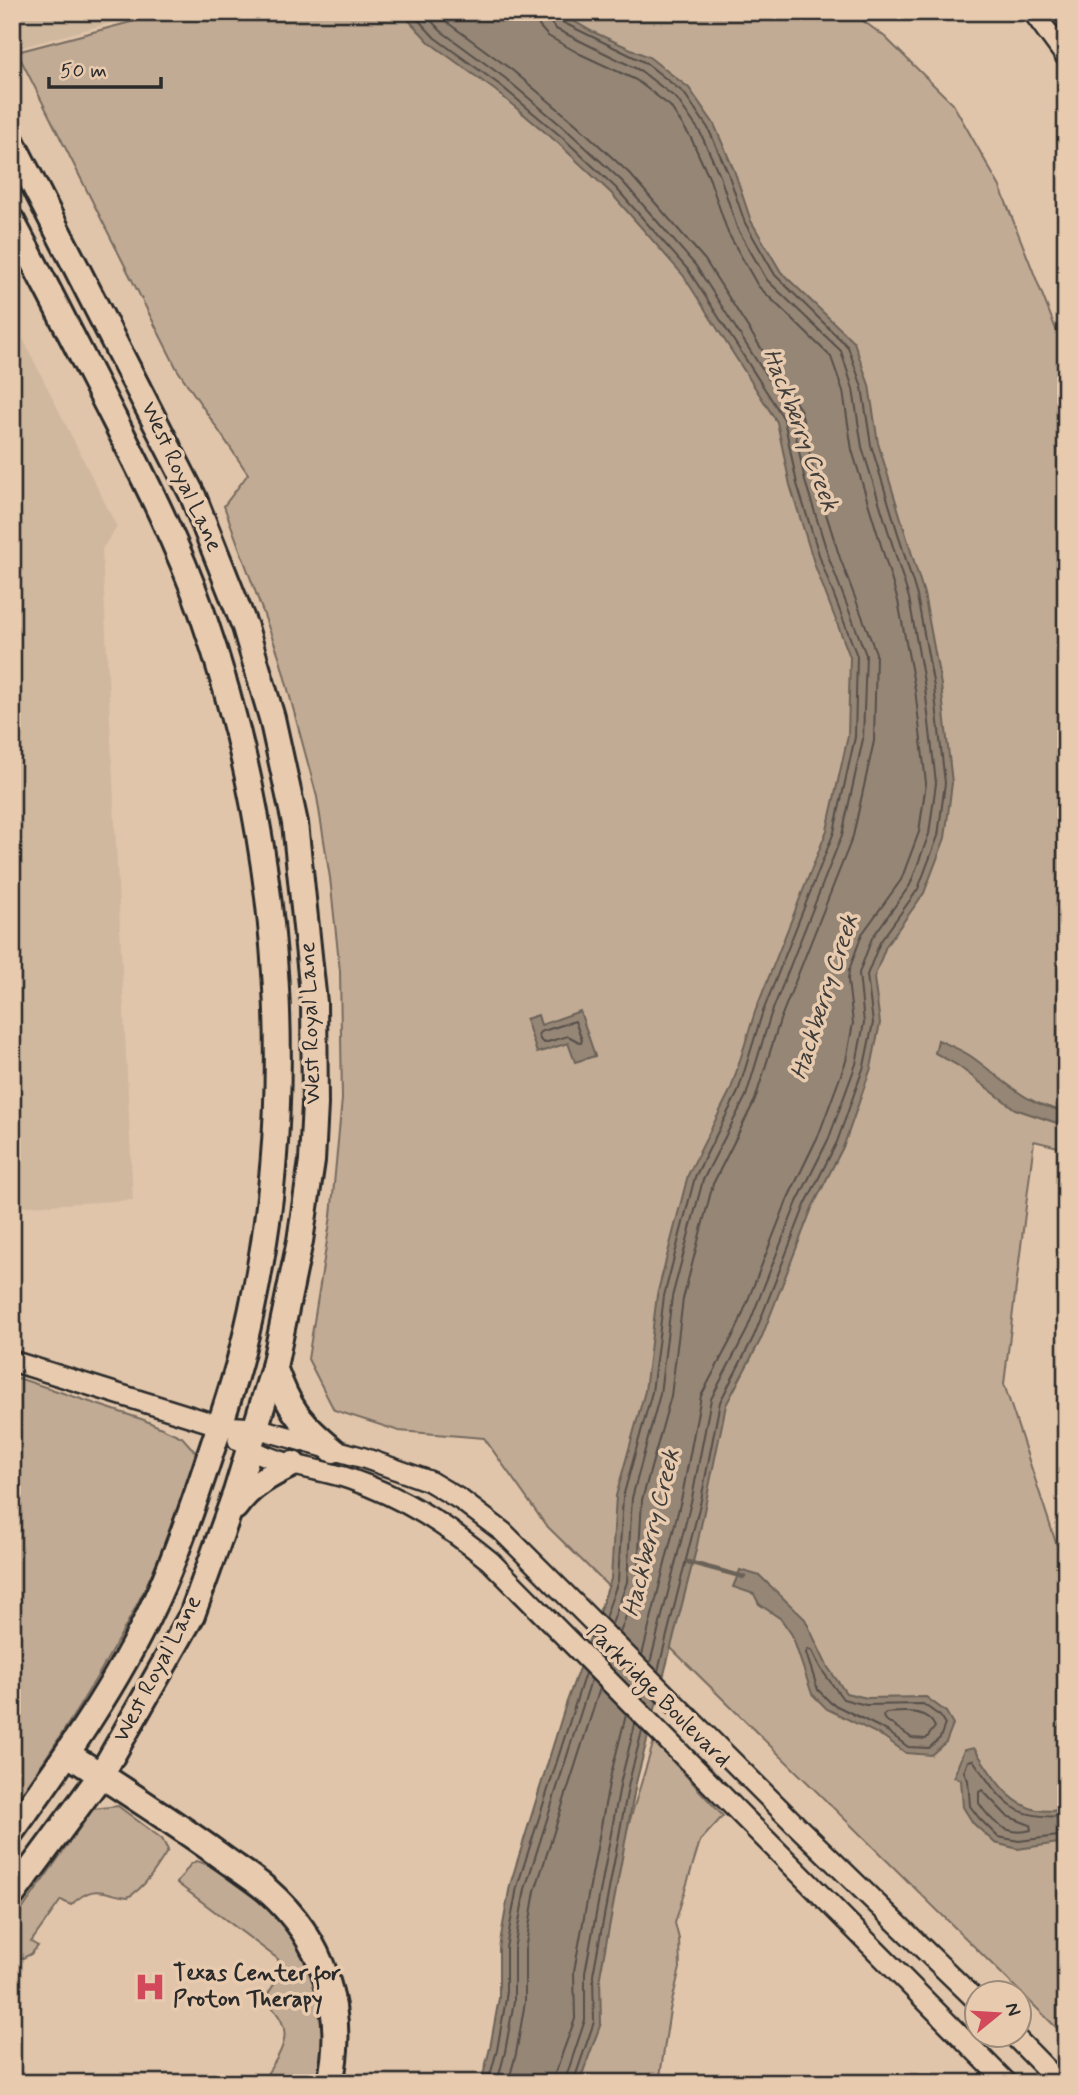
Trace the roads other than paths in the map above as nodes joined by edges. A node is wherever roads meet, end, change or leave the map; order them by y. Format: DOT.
graph roads {
  1 [pos="1033,12"];
  2 [pos="1066,57"];
  3 [pos="12,142"];
  4 [pos="12,221"];
  5 [pos="298,841"];
  6 [pos="261,844"];
  7 [pos="12,1361"];
  8 [pos="274,1367"];
  9 [pos="221,1426"];
  10 [pos="253,1438"];
  11 [pos="333,1450"];
  12 [pos="293,1464"];
  13 [pos="227,1519"];
  14 [pos="68,1754"];
  15 [pos="101,1775"];
  16 [pos="12,1831"];
  17 [pos="12,1895"];
  18 [pos="962,1986"];
  19 [pos="1028,2050"];
  20 [pos="330,2083"];
  21 [pos="1007,2083"];
  22 [pos="1060,2083"];
  1 -- 2 [label="street"];
  3 -- 5 [label="main road, West Royal Lane"];
  4 -- 6 [label="main road, West Royal Lane"];
  5 -- 6 [label="main road"];
  5 -- 8 [label="main road, West Royal Lane"];
  6 -- 9 [label="main road, West Royal Lane"];
  7 -- 9 [label="street, Parkridge Boulevard"];
  8 -- 10 [label="main road, West Royal Lane"];
  8 -- 11 [label="main road"];
  9 -- 10 [label="street, Parkridge Boulevard"];
  9 -- 14 [label="main road, West Royal Lane"];
  10 -- 11 [label="street, Parkridge Boulevard"];
  10 -- 12 [label="street, Parkridge Boulevard"];
  10 -- 13 [label="main road, West Royal Lane"];
  11 -- 18 [label="street, Parkridge Boulevard"];
  12 -- 13 [label="main road"];
  12 -- 21 [label="street, Parkridge Boulevard"];
  13 -- 15 [label="main road, West Royal Lane"];
  14 -- 15 [label="main road"];
  14 -- 16 [label="main road, West Royal Lane"];
  15 -- 17 [label="main road, West Royal Lane"];
  15 -- 20 [label="main road"];
  19 -- 22 [label="street"];
}
